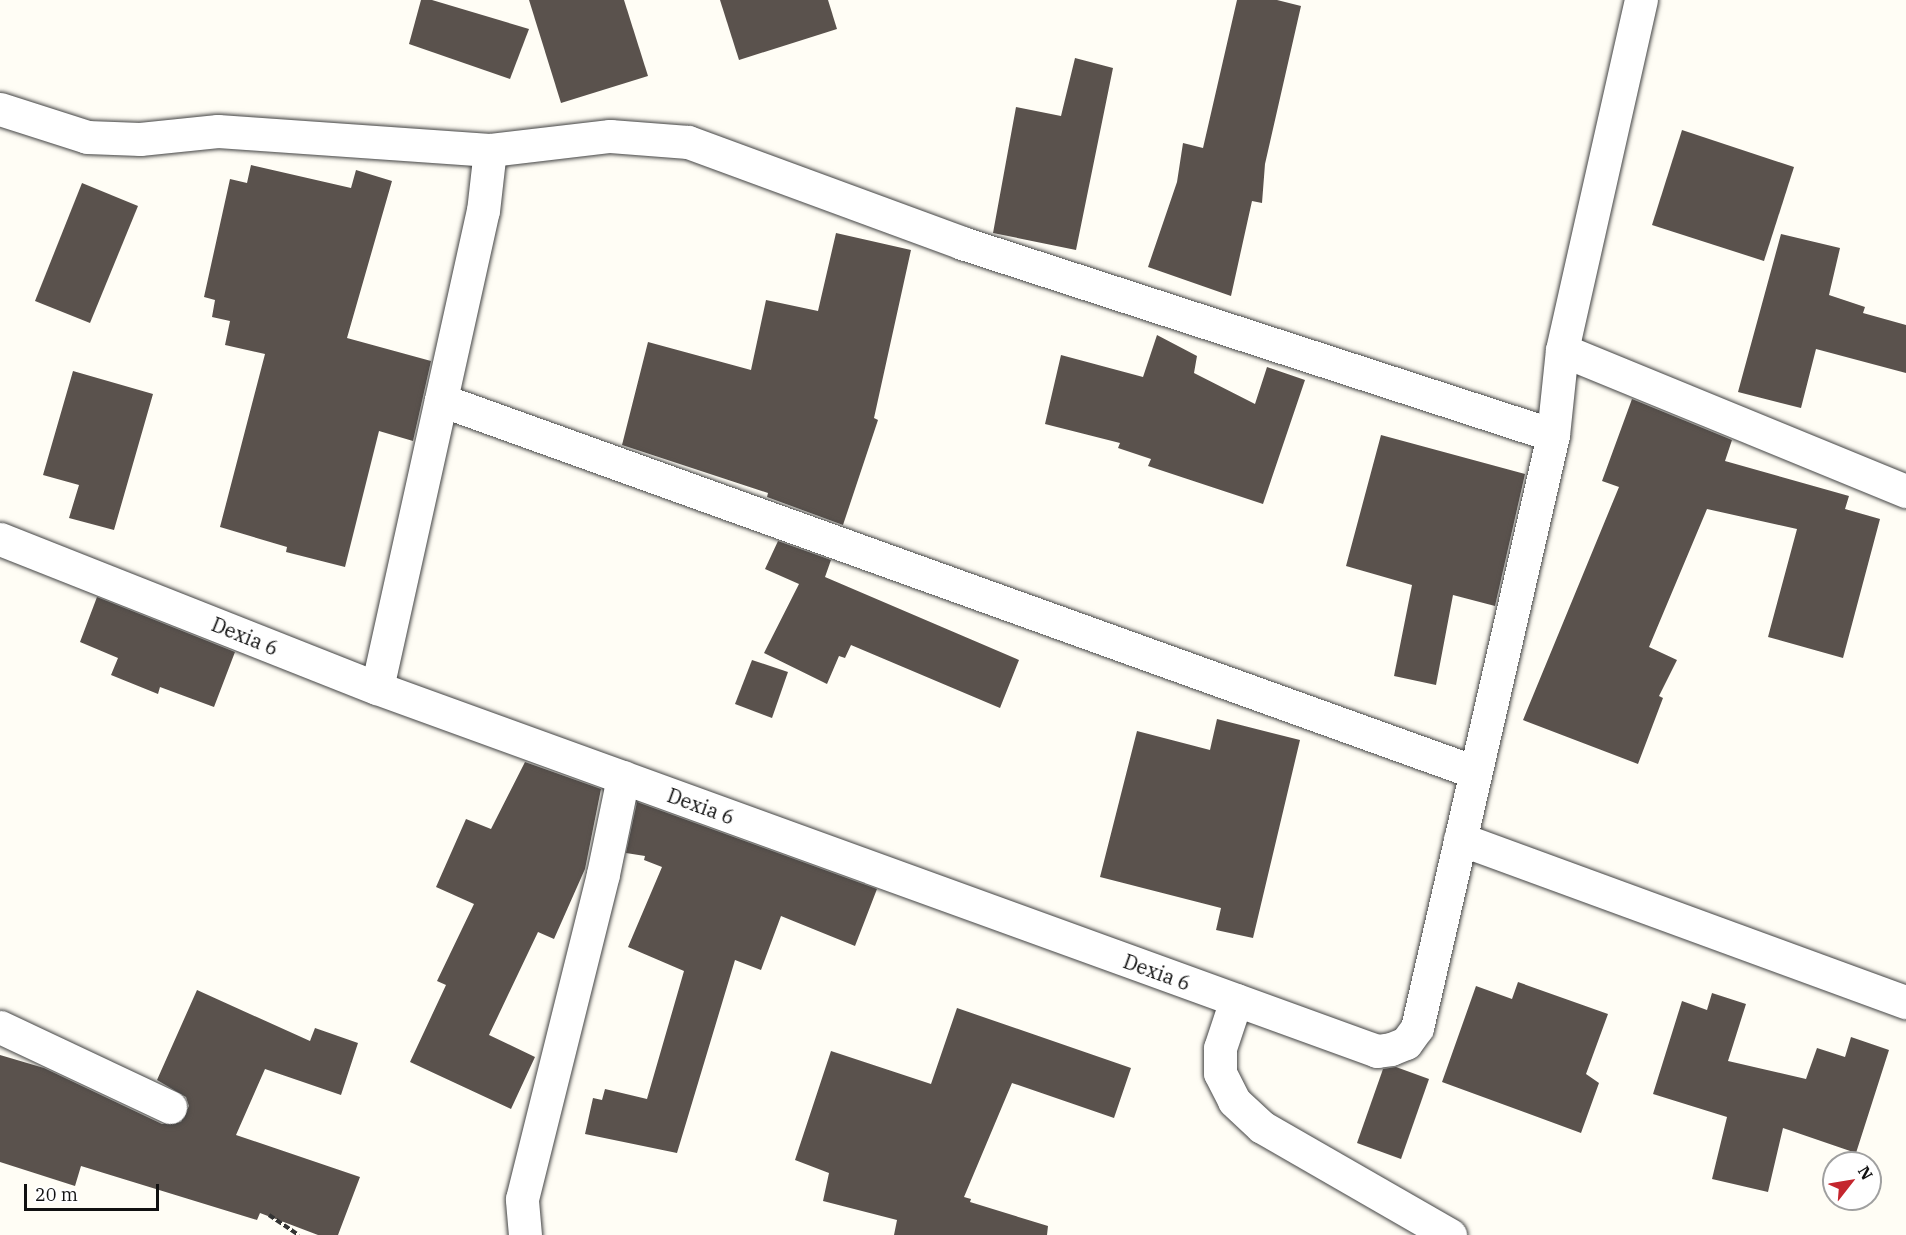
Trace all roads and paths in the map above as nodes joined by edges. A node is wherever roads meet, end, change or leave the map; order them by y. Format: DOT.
graph roads {
  1 [pos="1641,0"];
  2 [pos="0,109"];
  3 [pos="490,150"];
  4 [pos="1562,350"];
  5 [pos="441,400"];
  6 [pos="1553,435"];
  7 [pos="1906,491"];
  8 [pos="0,538"];
  9 [pos="377,688"];
  10 [pos="1475,772"];
  11 [pos="623,777"];
  12 [pos="1460,839"];
  13 [pos="1236,1000"];
  14 [pos="1906,1002"];
  15 [pos="0,1027"];
  16 [pos="170,1107"];
  17 [pos="269,1215"];
  18 [pos="299,1235"];
  19 [pos="525,1235"];
  20 [pos="1450,1235"];
  1 -- 4 [label="street"];
  2 -- 3 [label="street"];
  3 -- 5 [label="street"];
  3 -- 6 [label="street"];
  4 -- 6 [label="street"];
  4 -- 7 [label="street"];
  5 -- 9 [label="street"];
  5 -- 10 [label="street"];
  6 -- 10 [label="street"];
  8 -- 9 [label="street, Dexia 6"];
  9 -- 11 [label="street, Dexia 6"];
  10 -- 12 [label="street"];
  11 -- 13 [label="street, Dexia 6"];
  11 -- 19 [label="street"];
  12 -- 13 [label="street, Dexia 6"];
  12 -- 14 [label="street"];
  13 -- 20 [label="street"];
  15 -- 16 [label="street"];
  17 -- 18 [label="path"];
}
